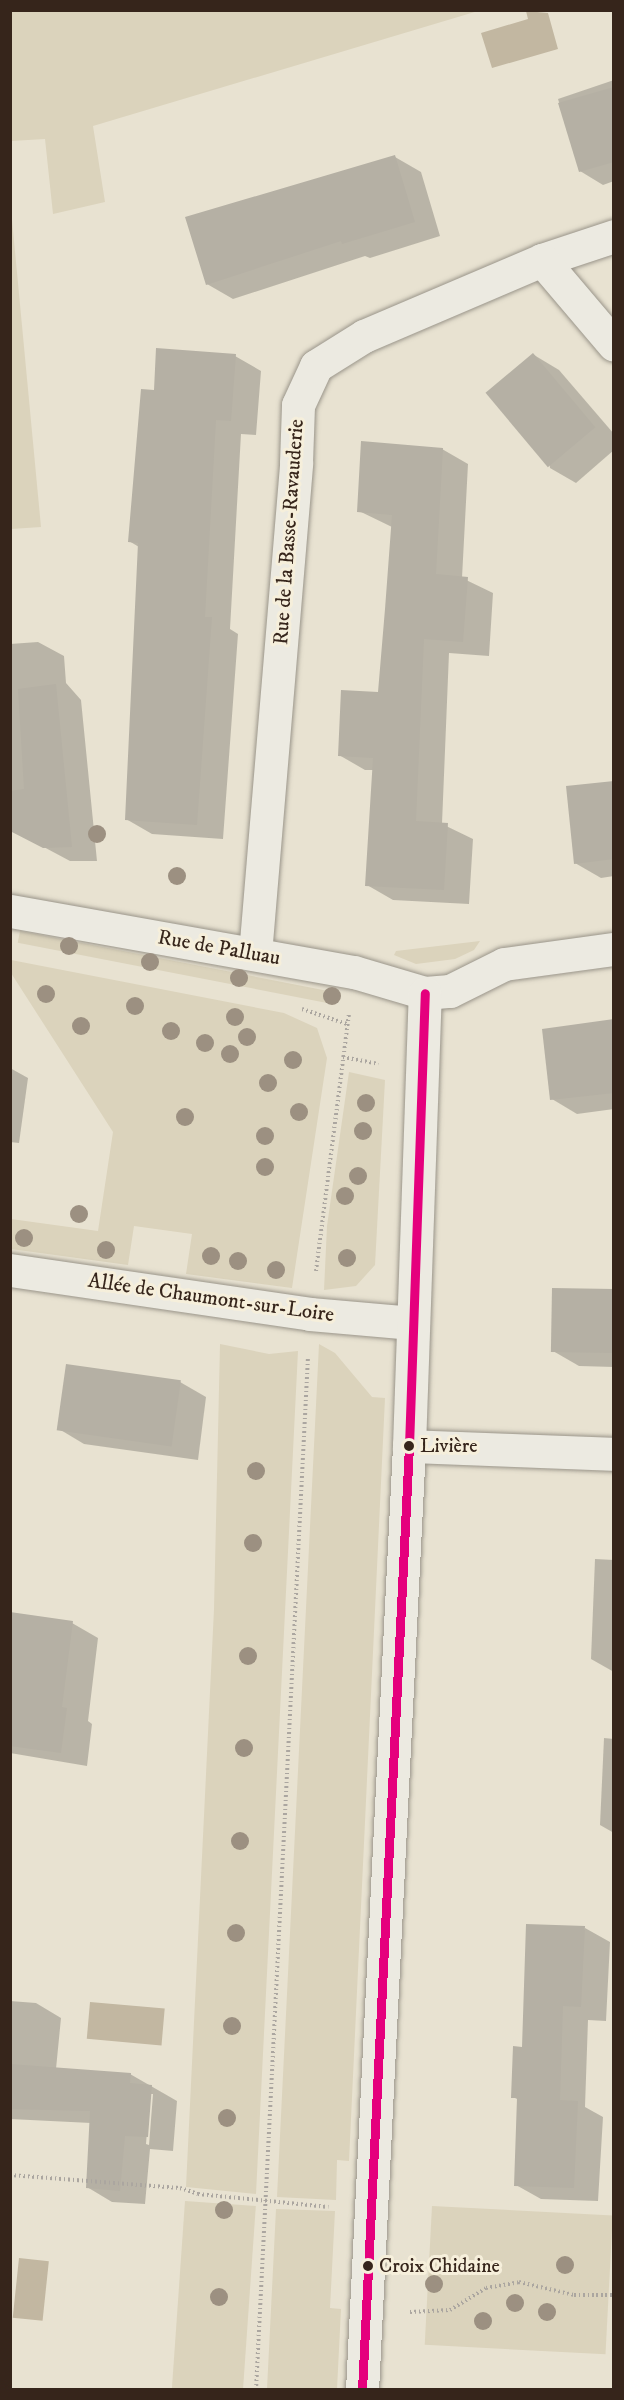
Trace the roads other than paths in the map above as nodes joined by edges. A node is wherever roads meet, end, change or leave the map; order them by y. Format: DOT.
graph roads {
  1 [pos="614,236"];
  2 [pos="542,260"];
  3 [pos="614,345"];
  4 [pos="10,911"];
  5 [pos="614,950"];
  6 [pos="255,954"];
  7 [pos="425,993"];
  8 [pos="10,1270"];
  9 [pos="413,1323"];
  10 [pos="409,1446"];
  11 [pos="614,1454"];
  12 [pos="362,2390"];
  1 -- 2 [label="street, Rue de la Basse-Ravauderie"];
  2 -- 3 [label="street"];
  2 -- 6 [label="street, Rue de la Basse-Ravauderie"];
  4 -- 6 [label="street, Rue de Palluau"];
  5 -- 7 [label="street"];
  6 -- 7 [label="street, Rue de Palluau"];
  7 -- 9 [label="street"];
  8 -- 9 [label="street, Allée de Chaumont-sur-Loire"];
  9 -- 10 [label="street"];
  10 -- 11 [label="street"];
  10 -- 12 [label="street"];
}
